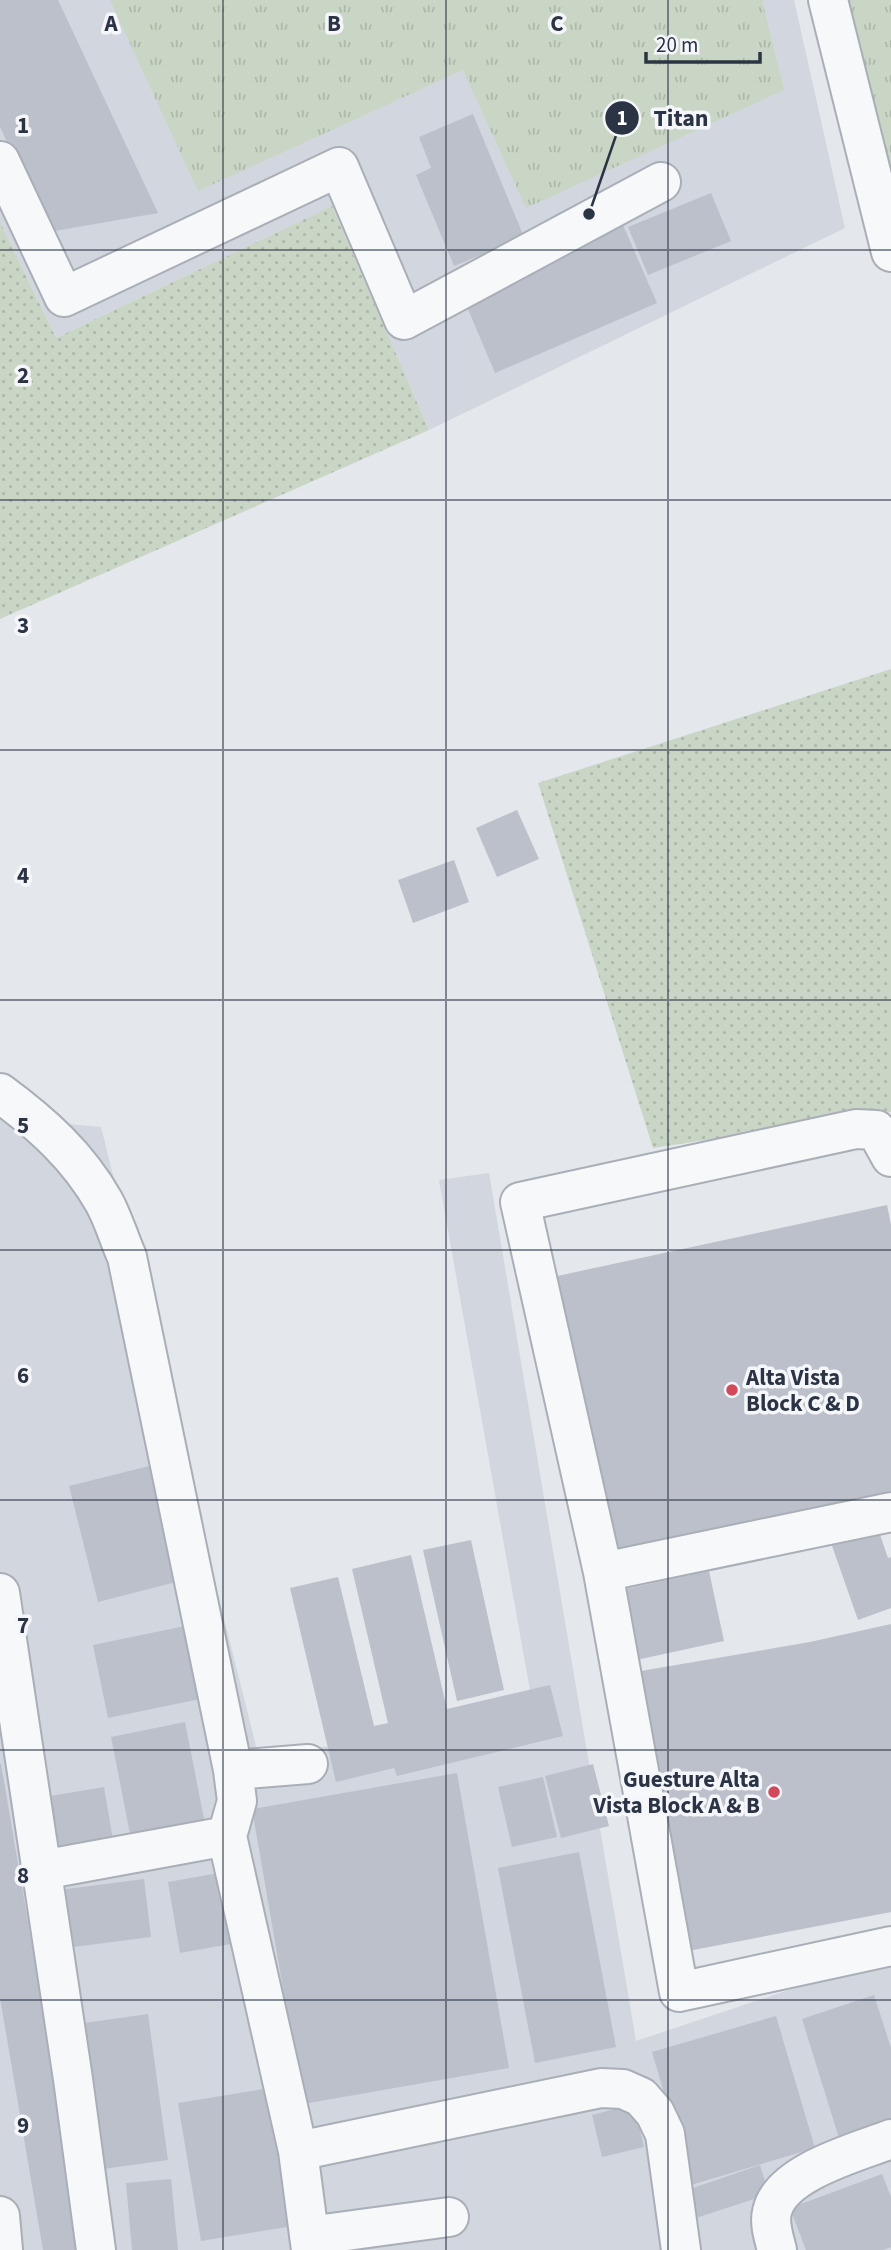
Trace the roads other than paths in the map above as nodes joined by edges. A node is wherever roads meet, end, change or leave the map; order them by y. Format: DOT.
graph roads {
  1 [pos="828,0"];
  2 [pos="0,161"];
  3 [pos="661,182"];
  4 [pos="891,252"];
  5 [pos="0,1093"];
  6 [pos="891,1157"];
  7 [pos="891,1512"];
  8 [pos="603,1572"];
  9 [pos="0,1593"];
  10 [pos="308,1764"];
  11 [pos="233,1770"];
  12 [pos="227,1836"];
  13 [pos="42,1870"];
  14 [pos="891,1946"];
  15 [pos="891,2139"];
  16 [pos="298,2151"];
  17 [pos="0,2216"];
  18 [pos="449,2217"];
  19 [pos="310,2243"];
  20 [pos="3,2250"];
  21 [pos="96,2250"];
  22 [pos="681,2250"];
  23 [pos="777,2250"];
  1 -- 4 [label="street"];
  2 -- 3 [label="street"];
  5 -- 11 [label="street"];
  6 -- 8 [label="street"];
  7 -- 8 [label="street"];
  8 -- 14 [label="street"];
  9 -- 13 [label="street"];
  10 -- 11 [label="street"];
  11 -- 12 [label="street"];
  12 -- 13 [label="street"];
  12 -- 16 [label="street"];
  13 -- 21 [label="street"];
  15 -- 23 [label="street"];
  16 -- 19 [label="street"];
  16 -- 22 [label="street"];
  17 -- 20 [label="street"];
  18 -- 19 [label="street"];
}
